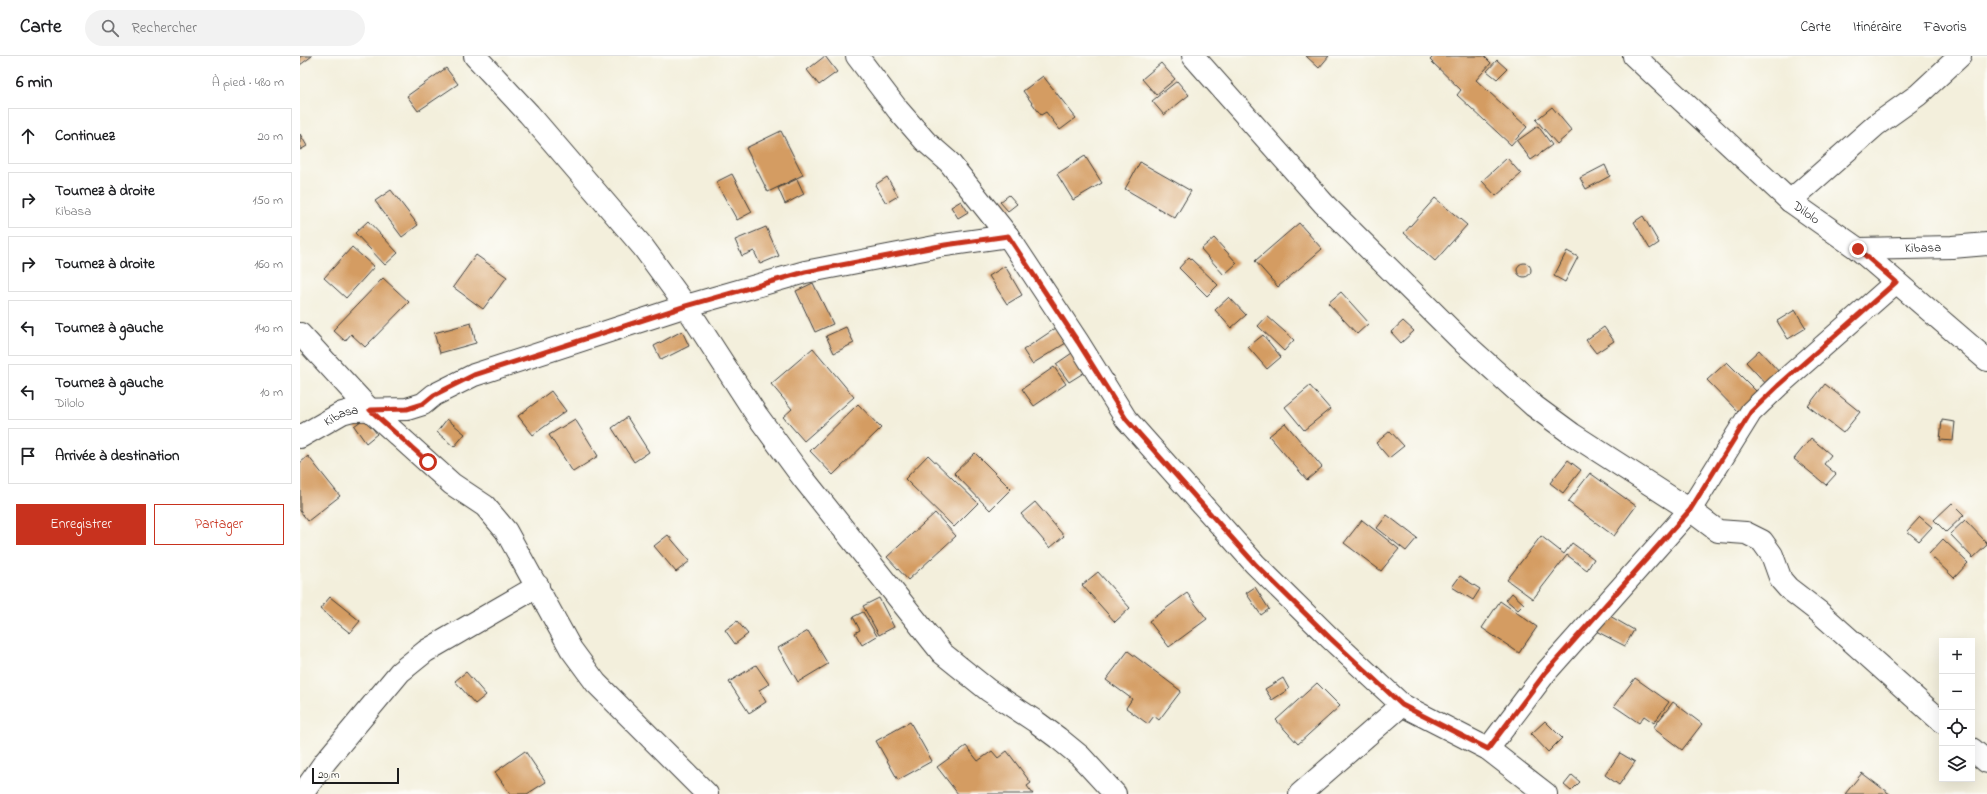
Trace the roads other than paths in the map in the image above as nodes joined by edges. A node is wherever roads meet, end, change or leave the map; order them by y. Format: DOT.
graph roads {
  1 [pos="475,56"];
  2 [pos="857,56"];
  3 [pos="1193,56"];
  4 [pos="1634,56"];
  5 [pos="1960,56"];
  6 [pos="1790,201"];
  7 [pos="1008,236"];
  8 [pos="1987,244"];
  9 [pos="1858,249"];
  10 [pos="1896,282"];
  11 [pos="686,306"];
  12 [pos="300,334"];
  13 [pos="1987,360"];
  14 [pos="370,410"];
  15 [pos="300,437"];
  16 [pos="1690,510"];
  17 [pos="538,586"];
  18 [pos="1402,705"];
  19 [pos="1939,719"];
  20 [pos="1488,749"];
  21 [pos="1975,752"];
  22 [pos="1987,762"];
  23 [pos="302,794"];
  24 [pos="707,794"];
  25 [pos="1116,794"];
  26 [pos="1300,794"];
  27 [pos="1546,794"];
  1 -- 11 [label="street"];
  2 -- 7 [label="street"];
  3 -- 16 [label="street"];
  4 -- 6 [label="street, Dilolo"];
  5 -- 6 [label="street"];
  6 -- 9 [label="street, Dilolo"];
  7 -- 11 [label="street, Kibasa"];
  7 -- 18 [label="street"];
  8 -- 9 [label="street, Kibasa"];
  9 -- 10 [label="street, Dilolo"];
  10 -- 13 [label="street, Dilolo"];
  10 -- 16 [label="street"];
  11 -- 14 [label="street, Kibasa"];
  11 -- 25 [label="street"];
  12 -- 14 [label="street"];
  14 -- 15 [label="street, Kibasa"];
  14 -- 17 [label="street"];
  16 -- 19 [label="street"];
  16 -- 20 [label="street"];
  17 -- 23 [label="street"];
  17 -- 24 [label="street"];
  18 -- 20 [label="street"];
  18 -- 26 [label="street"];
  20 -- 27 [label="street"];
  21 -- 22 [label="street"];
}
